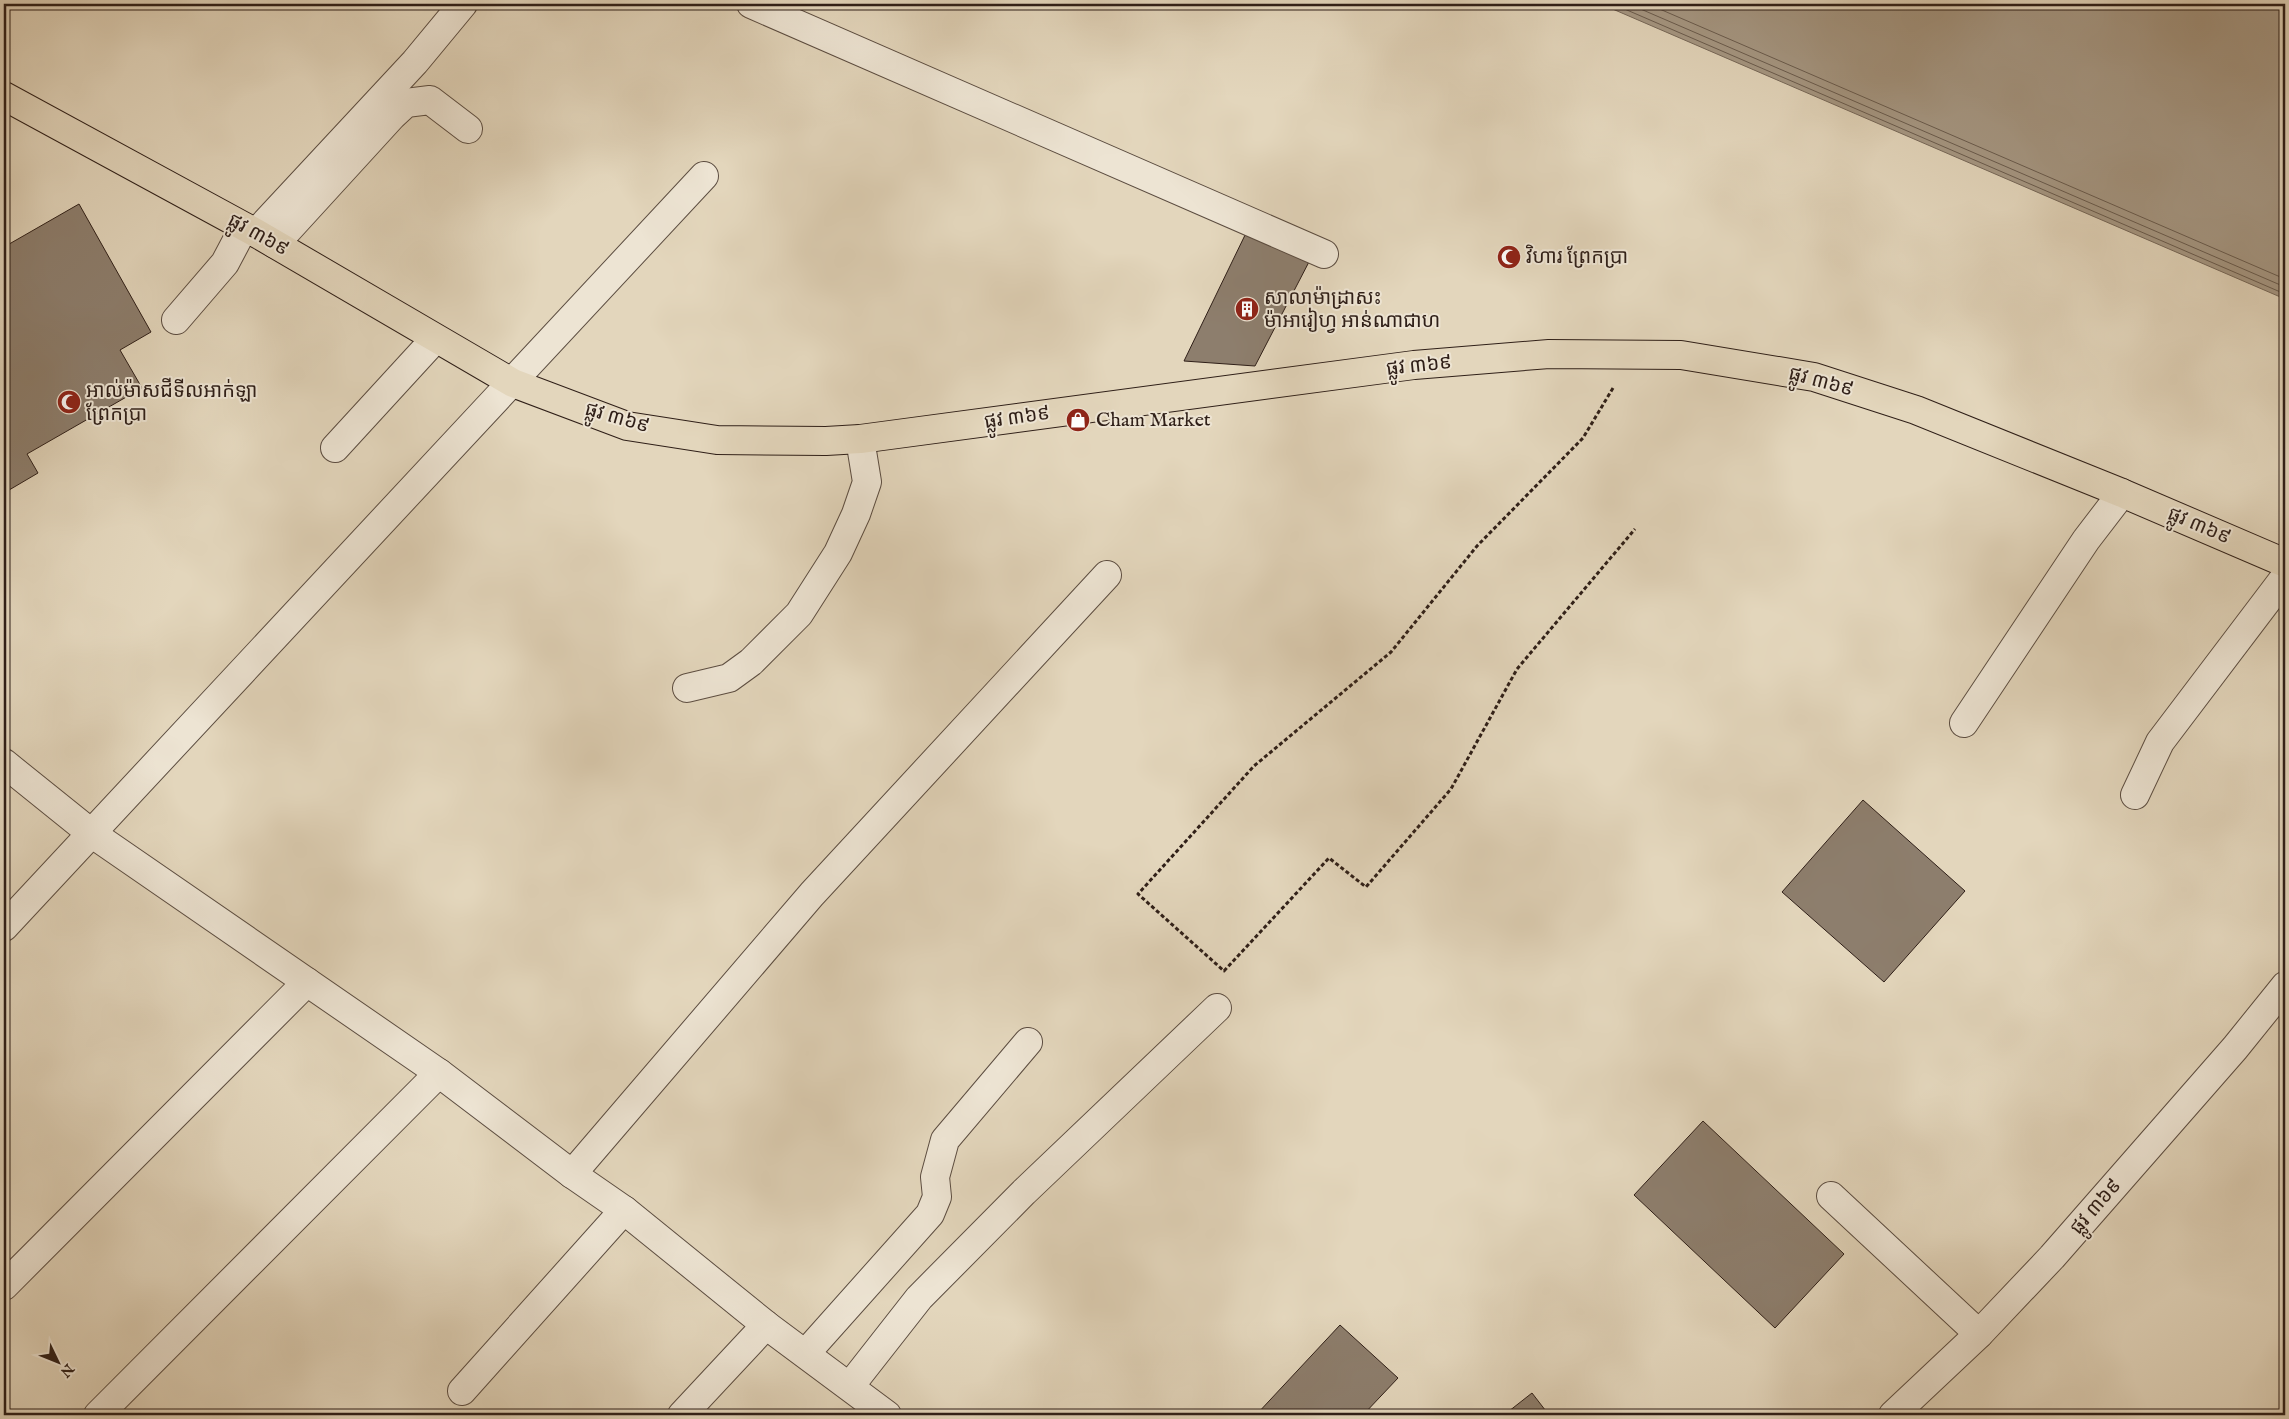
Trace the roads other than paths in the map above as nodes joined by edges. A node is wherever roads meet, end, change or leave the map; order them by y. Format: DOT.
graph roads {
  1 [pos="463,4"];
  2 [pos="751,4"];
  3 [pos="4,96"];
  4 [pos="468,129"];
  5 [pos="704,176"];
  6 [pos="258,234"];
  7 [pos="1324,254"];
  8 [pos="176,320"];
  9 [pos="436,339"];
  10 [pos="513,383"];
  11 [pos="860,440"];
  12 [pos="335,448"];
  13 [pos="2122,493"];
  14 [pos="2285,563"];
  15 [pos="1107,575"];
  16 [pos="2285,577"];
  17 [pos="687,688"];
  18 [pos="1964,722"];
  19 [pos="4,763"];
  20 [pos="2135,795"];
  21 [pos="91,833"];
  22 [pos="4,927"];
  23 [pos="307,982"];
  24 [pos="2285,986"];
  25 [pos="1217,1008"];
  26 [pos="1028,1042"];
  27 [pos="439,1073"];
  28 [pos="572,1174"];
  29 [pos="1831,1196"];
  30 [pos="624,1210"];
  31 [pos="4,1286"];
  32 [pos="766,1325"];
  33 [pos="1979,1334"];
  34 [pos="806,1353"];
  35 [pos="850,1386"];
  36 [pos="462,1392"];
  37 [pos="98,1415"];
  38 [pos="682,1415"];
  39 [pos="887,1415"];
  40 [pos="1893,1415"];
  1 -- 6 [label="street"];
  2 -- 7 [label="street"];
  3 -- 6 [label="main road, ផ្លូវ ៣៦៩"];
  4 -- 6 [label="street"];
  5 -- 10 [label="street"];
  6 -- 8 [label="street"];
  6 -- 9 [label="main road, ផ្លូវ ៣៦៩"];
  9 -- 10 [label="main road, ផ្លូវ ៣៦៩"];
  9 -- 12 [label="street"];
  10 -- 11 [label="main road, ផ្លូវ ៣៦៩"];
  10 -- 21 [label="street"];
  11 -- 13 [label="main road, ផ្លូវ ៣៦៩"];
  11 -- 17 [label="street"];
  13 -- 14 [label="main road, ផ្លូវ ៣៦៩"];
  13 -- 18 [label="street"];
  15 -- 28 [label="street"];
  16 -- 20 [label="street"];
  19 -- 21 [label="street"];
  21 -- 22 [label="street"];
  21 -- 23 [label="street"];
  23 -- 27 [label="street"];
  23 -- 31 [label="street"];
  24 -- 33 [label="street, ផ្លូវ ៣៦៩"];
  25 -- 35 [label="street"];
  26 -- 34 [label="street"];
  27 -- 28 [label="street"];
  27 -- 37 [label="street"];
  28 -- 30 [label="street"];
  29 -- 33 [label="street"];
  30 -- 32 [label="street"];
  30 -- 36 [label="street"];
  32 -- 34 [label="street"];
  32 -- 38 [label="street"];
  33 -- 40 [label="street, ផ្លូវ ៣៦៩"];
  34 -- 35 [label="street"];
  35 -- 39 [label="street"];
}
